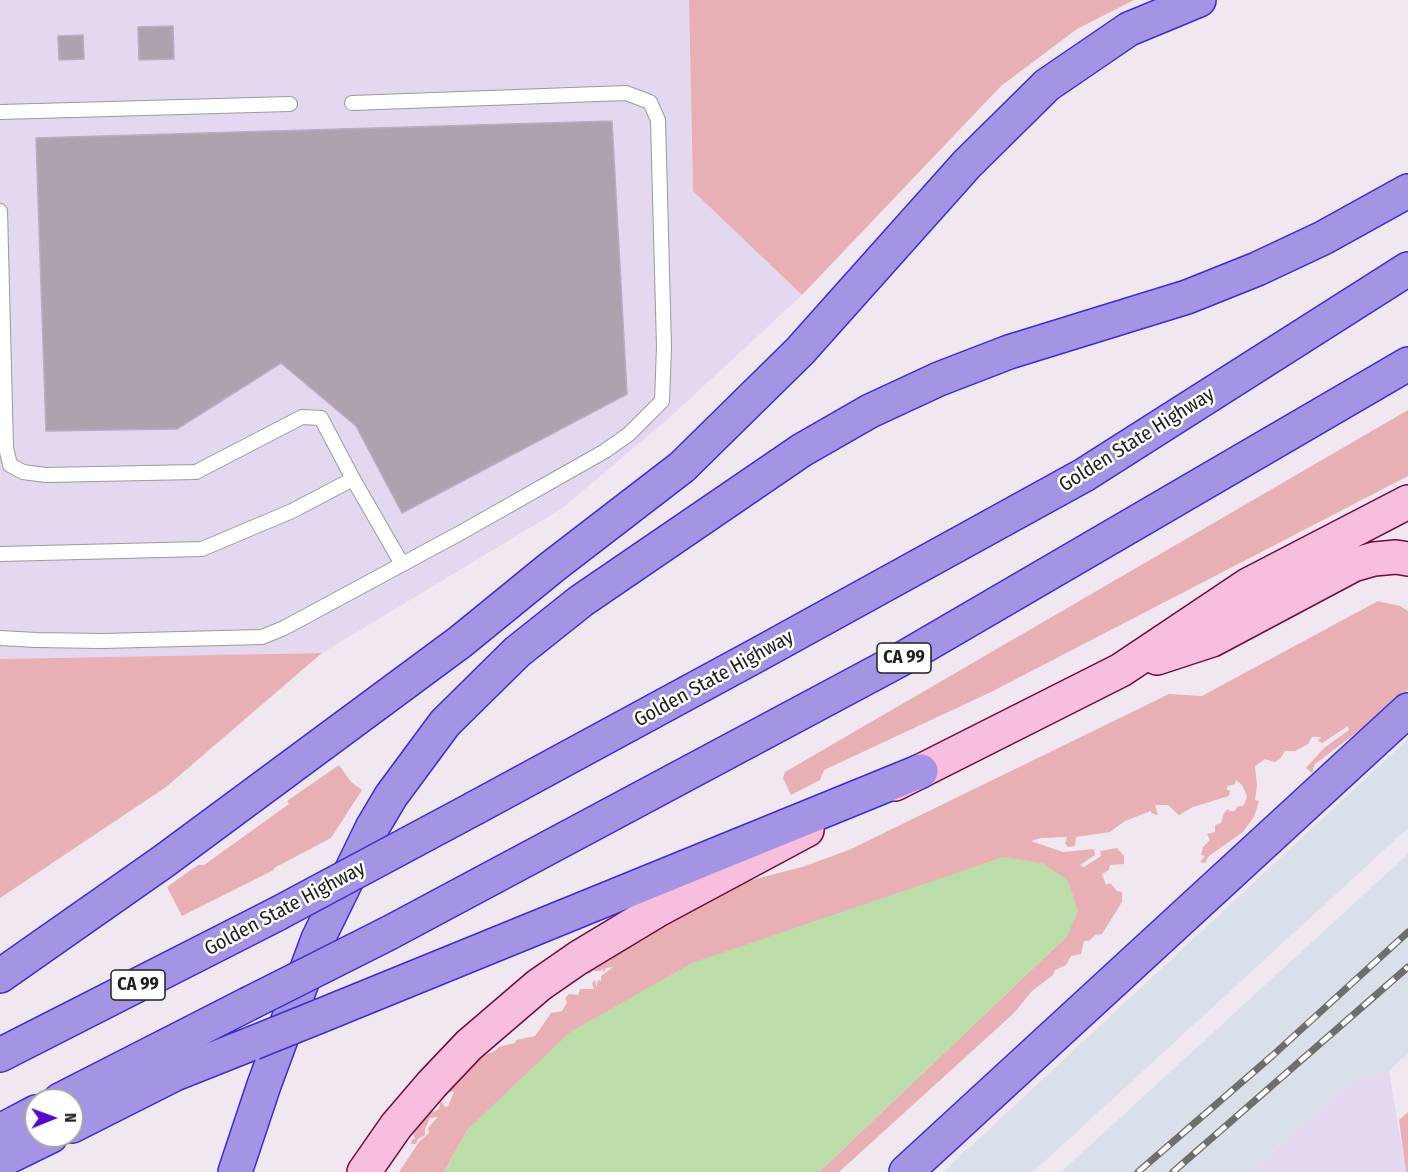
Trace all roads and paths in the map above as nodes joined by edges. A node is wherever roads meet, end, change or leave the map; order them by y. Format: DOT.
graph roads {
  1 [pos="1199,0"];
  2 [pos="352,103"];
  3 [pos="290,104"];
  4 [pos="0,112"];
  5 [pos="1408,191"];
  6 [pos="0,211"];
  7 [pos="1408,269"];
  8 [pos="1408,364"];
  9 [pos="354,479"];
  10 [pos="1408,502"];
  11 [pos="0,554"];
  12 [pos="1408,559"];
  13 [pos="402,564"];
  14 [pos="0,638"];
  15 [pos="1121,670"];
  16 [pos="1408,710"];
  17 [pos="921,771"];
  18 [pos="0,976"];
  19 [pos="0,1055"];
  20 [pos="84,1088"];
  21 [pos="24,1118"];
  22 [pos="84,1120"];
  23 [pos="0,1131"];
  24 [pos="27,1148"];
  25 [pos="0,1161"];
  26 [pos="235,1172"];
  27 [pos="364,1172"];
  28 [pos="906,1172"];
  1 -- 18 [label="highway"];
  2 -- 13 [label="lane"];
  3 -- 4 [label="lane"];
  5 -- 26 [label="highway"];
  6 -- 9 [label="lane"];
  7 -- 19 [label="highway, Golden State Highway / CA 99, bridge"];
  8 -- 20 [label="highway, CA 99, bridge"];
  9 -- 11 [label="lane"];
  9 -- 13 [label="lane"];
  10 -- 15 [label="main road"];
  12 -- 15 [label="main road"];
  13 -- 14 [label="lane"];
  15 -- 17 [label="main road"];
  16 -- 28 [label="highway"];
  17 -- 22 [label="highway, bridge"];
  17 -- 27 [label="main road"];
  21 -- 23 [label="highway"];
  24 -- 25 [label="highway"];
}
